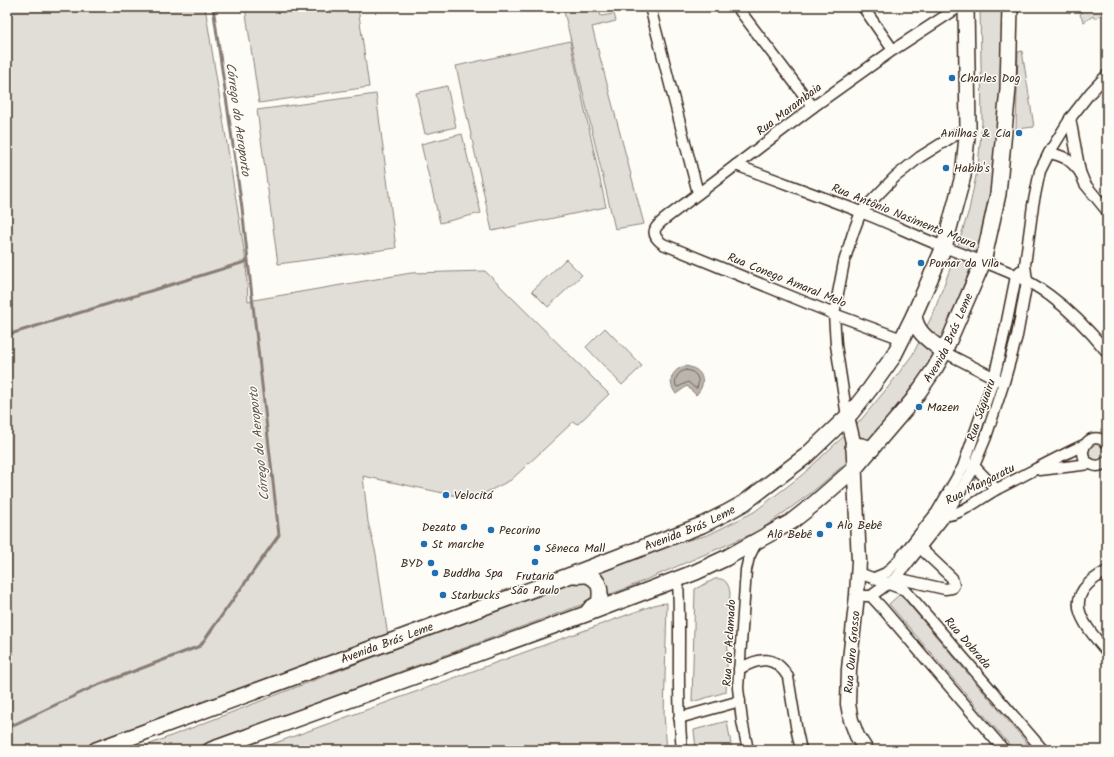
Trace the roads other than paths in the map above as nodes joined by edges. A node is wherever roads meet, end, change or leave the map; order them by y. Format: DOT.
graph roads {
  1 [pos="650,7"];
  2 [pos="737,7"];
  3 [pos="863,7"];
  4 [pos="959,7"];
  5 [pos="966,7"];
  6 [pos="1009,11"];
  7 [pos="892,50"];
  8 [pos="1107,75"];
  9 [pos="813,107"];
  10 [pos="1070,118"];
  11 [pos="968,127"];
  12 [pos="1049,153"];
  13 [pos="736,165"];
  14 [pos="1080,172"];
  15 [pos="698,194"];
  16 [pos="862,212"];
  17 [pos="1107,212"];
  18 [pos="663,244"];
  19 [pos="944,247"];
  20 [pos="983,262"];
  21 [pos="1025,265"];
  22 [pos="1016,276"];
  23 [pos="1027,281"];
  24 [pos="834,314"];
  25 [pos="914,315"];
  26 [pos="902,339"];
  27 [pos="944,352"];
  28 [pos="1107,352"];
  29 [pos="994,378"];
  30 [pos="1004,382"];
  31 [pos="847,417"];
  32 [pos="1107,432"];
  33 [pos="1103,440"];
  34 [pos="853,445"];
  35 [pos="1084,445"];
  36 [pos="872,449"];
  37 [pos="1107,462"];
  38 [pos="970,464"];
  39 [pos="1090,464"];
  40 [pos="855,468"];
  41 [pos="1034,470"];
  42 [pos="996,489"];
  43 [pos="937,512"];
  44 [pos="946,516"];
  45 [pos="758,540"];
  46 [pos="917,544"];
  47 [pos="1107,571"];
  48 [pos="859,573"];
  49 [pos="571,575"];
  50 [pos="874,578"];
  51 [pos="678,580"];
  52 [pos="892,581"];
  53 [pos="864,596"];
  54 [pos="586,614"];
  55 [pos="1107,652"];
  56 [pos="739,669"];
  57 [pos="740,701"];
  58 [pos="679,718"];
  59 [pos="96,750"];
  60 [pos="212,750"];
  61 [pos="682,750"];
  62 [pos="748,750"];
  63 [pos="801,750"];
  64 [pos="866,750"];
  65 [pos="1004,750"];
  66 [pos="1042,750"];
  1 -- 15 [label="street"];
  2 -- 9 [label="street"];
  3 -- 7 [label="street"];
  4 -- 7 [label="street, Rua Marambaia"];
  5 -- 11 [label="main road, Avenida Brás Leme"];
  6 -- 20 [label="main road, Avenida Brás Leme"];
  7 -- 9 [label="street, Rua Marambaia"];
  8 -- 10 [label="street, Rua Ságuairu"];
  9 -- 13 [label="street, Rua Marambaia"];
  10 -- 12 [label="street, Rua Ságuairu"];
  10 -- 14 [label="street"];
  11 -- 16 [label="street"];
  11 -- 19 [label="main road, Avenida Brás Leme"];
  12 -- 14 [label="street"];
  12 -- 21 [label="street, Rua Ságuairu"];
  13 -- 15 [label="street, Rua Marambaia"];
  13 -- 16 [label="street, Rua Antônio Nasimento Moura"];
  14 -- 17 [label="street"];
  15 -- 18 [label="street, Rua Marambaia"];
  16 -- 19 [label="street, Rua Antônio Nasimento Moura"];
  16 -- 24 [label="street"];
  18 -- 24 [label="street, Rua Conego Amaral Melo"];
  19 -- 20 [label="street, Rua Antônio Nasimento Moura"];
  19 -- 25 [label="main road, Avenida Brás Leme"];
  20 -- 22 [label="street, Rua Antônio Nasimento Moura"];
  20 -- 27 [label="main road, Avenida Brás Leme"];
  21 -- 22 [label="street, Rua Ságuairu"];
  21 -- 23 [label="street, Rua Ságuairu"];
  22 -- 23 [label="street, Rua Antônio Nasimento Moura"];
  22 -- 29 [label="street, Rua Ságuairu"];
  23 -- 28 [label="street, Rua Antônio Nasimento Moura"];
  23 -- 30 [label="street, Rua Ságuairu"];
  24 -- 26 [label="street, Rua Conego Amaral Melo"];
  24 -- 31 [label="street"];
  25 -- 26 [label="main road, Avenida Brás Leme"];
  25 -- 27 [label="main road"];
  26 -- 31 [label="main road, Avenida Brás Leme"];
  27 -- 29 [label="street"];
  27 -- 36 [label="main road, Avenida Brás Leme"];
  29 -- 30 [label="street"];
  29 -- 38 [label="street, Rua Ságuairu"];
  30 -- 38 [label="street, Rua Ságuairu"];
  31 -- 34 [label="street, Rua Ouro Grosso"];
  31 -- 49 [label="main road, Avenida Brás Leme"];
  32 -- 33 [label="street"];
  33 -- 35 [label="street, Rua Mangaratu"];
  34 -- 36 [label="main road"];
  34 -- 40 [label="street, Rua Ouro Grosso"];
  35 -- 39 [label="street"];
  35 -- 41 [label="street, Rua Mangaratu"];
  36 -- 40 [label="main road, Avenida Brás Leme"];
  37 -- 39 [label="street, Rua Mangaratu"];
  38 -- 42 [label="street"];
  38 -- 43 [label="street, Rua Ságuairu"];
  38 -- 44 [label="street, Rua Ságuairu"];
  39 -- 41 [label="street, Rua Mangaratu"];
  40 -- 45 [label="main road, Avenida Brás Leme"];
  40 -- 48 [label="street, Rua Ouro Grosso"];
  41 -- 42 [label="street, Rua Mangaratu"];
  42 -- 44 [label="street, Rua Mangaratu"];
  43 -- 44 [label="street, Rua Mangaratu"];
  43 -- 46 [label="street, Rua Ságuairu"];
  44 -- 46 [label="street, Rua Ságuairu"];
  45 -- 51 [label="main road, Avenida Brás Leme"];
  45 -- 56 [label="street, Rua do Aclamado"];
  46 -- 50 [label="street, Rua Ságuairu"];
  46 -- 52 [label="street, Rua Ságuairu"];
  46 -- 52 [label="street"];
  47 -- 55 [label="street"];
  48 -- 50 [label="street, Rua Dobrada"];
  48 -- 53 [label="street, Rua Ouro Grosso"];
  49 -- 54 [label="main road"];
  49 -- 59 [label="main road, Avenida Brás Leme"];
  50 -- 52 [label="street, Rua Dobrada"];
  51 -- 54 [label="main road, Avenida Brás Leme"];
  51 -- 58 [label="street"];
  52 -- 53 [label="street, Rua Ságuairu"];
  52 -- 66 [label="street, Rua Dobrada"];
  53 -- 64 [label="street, Rua Ouro Grosso"];
  53 -- 65 [label="street"];
  54 -- 60 [label="main road, Avenida Brás Leme"];
  56 -- 57 [label="street, Rua do Aclamado"];
  56 -- 63 [label="street"];
  57 -- 58 [label="street"];
  57 -- 62 [label="street, Rua do Aclamado"];
  58 -- 61 [label="street"];
}
